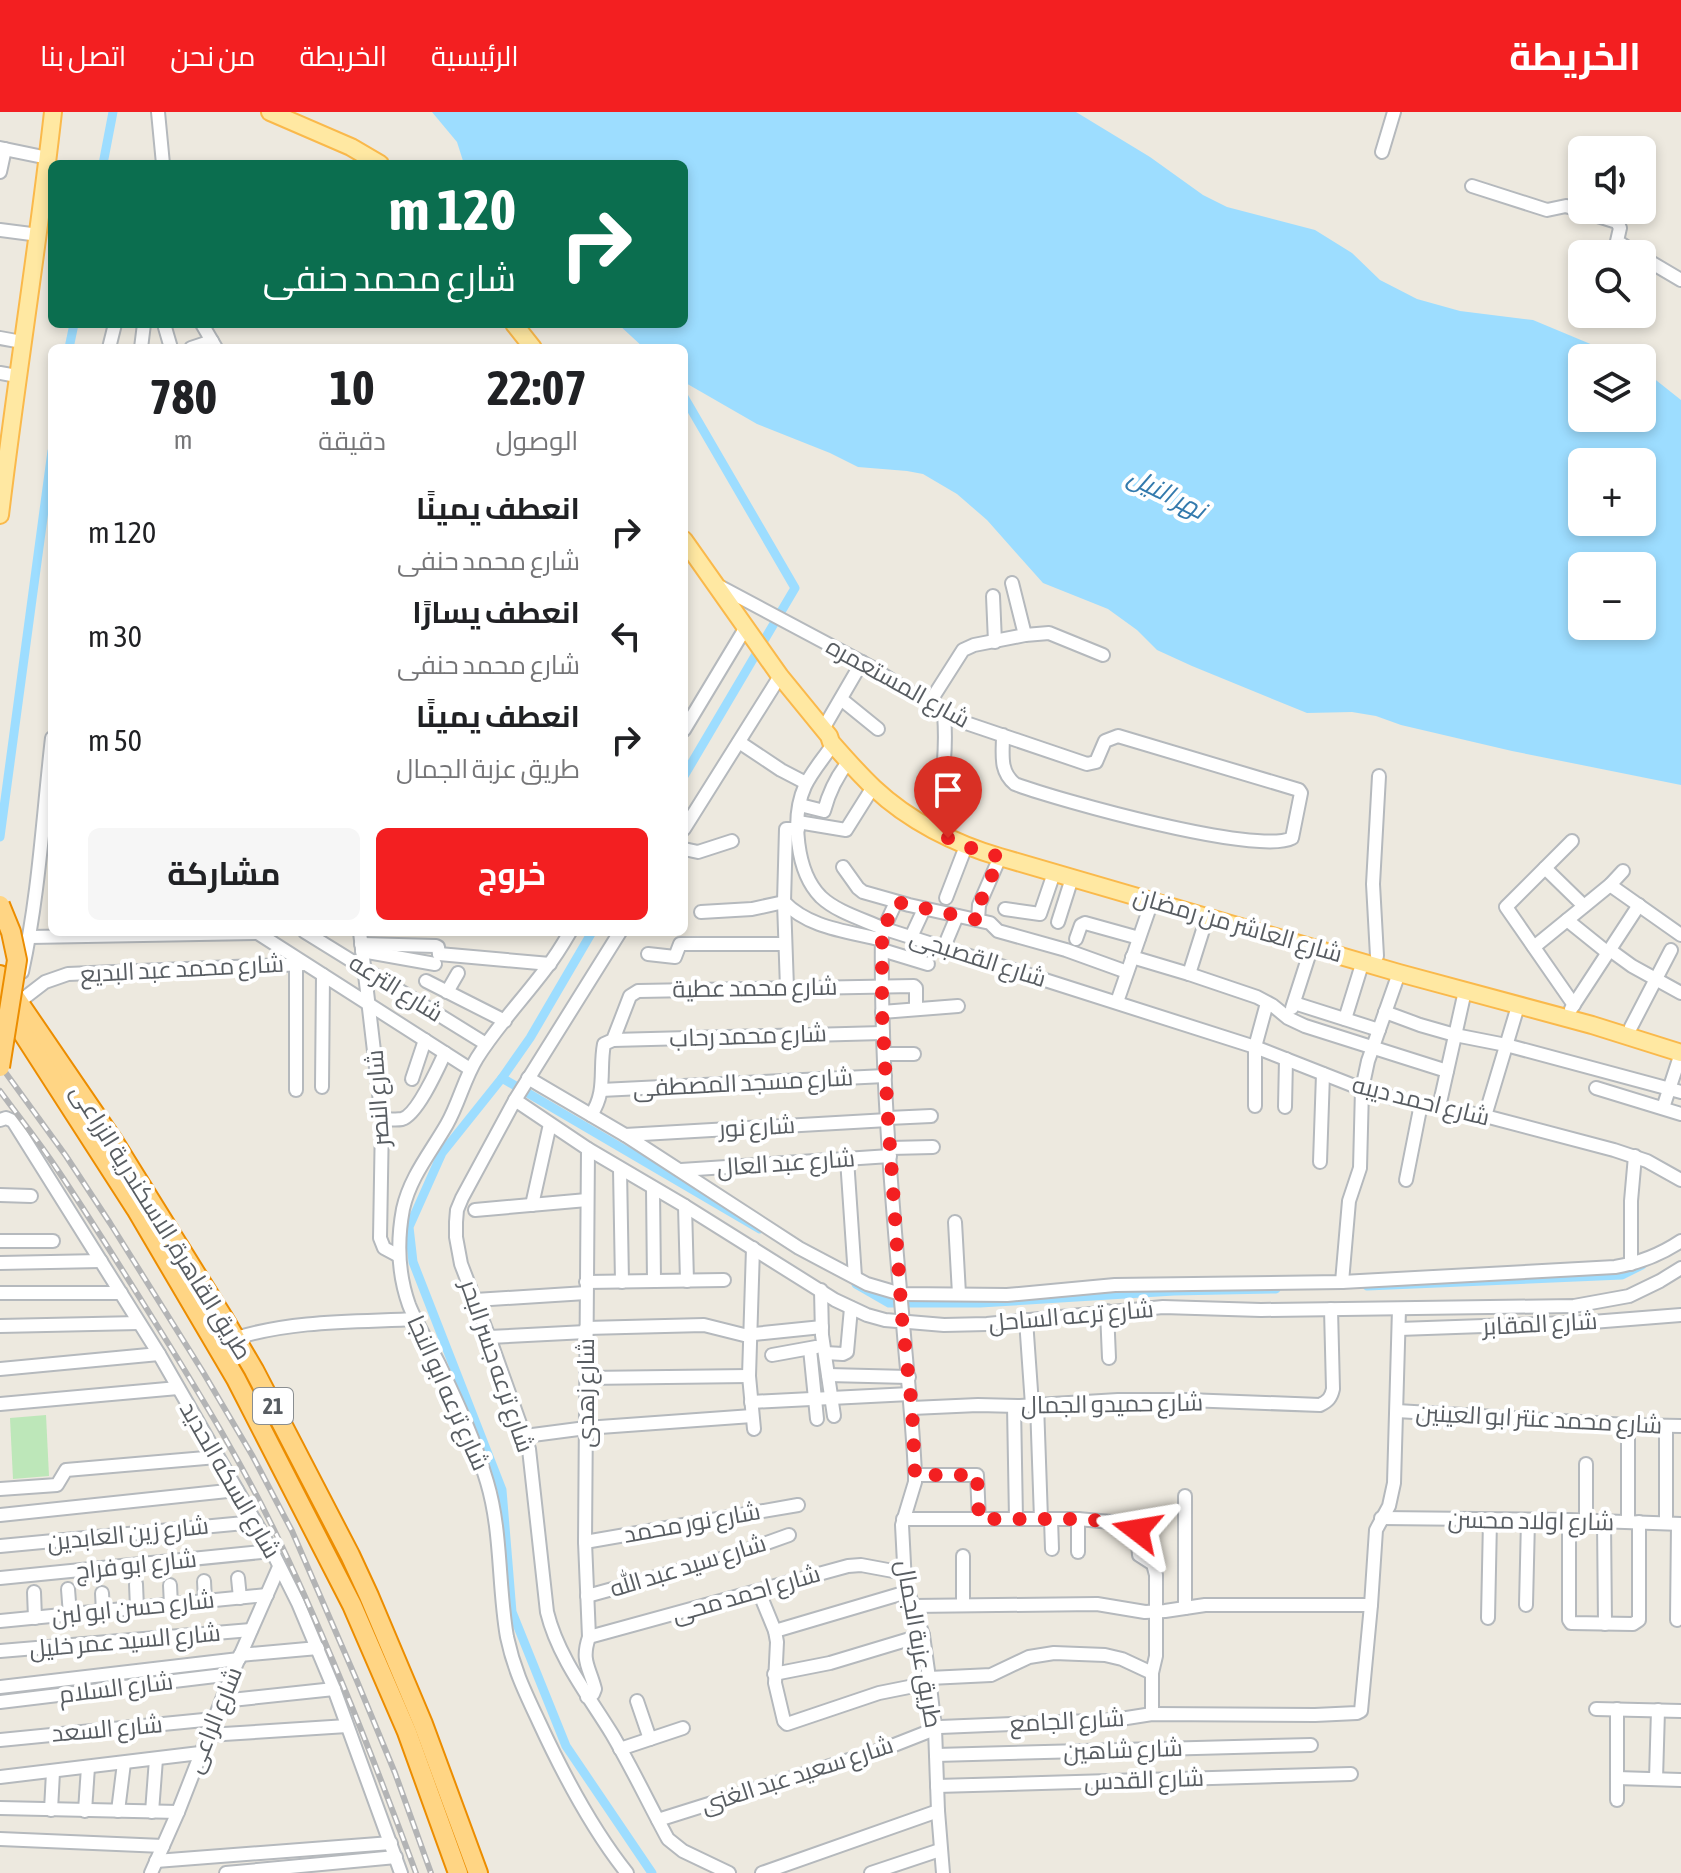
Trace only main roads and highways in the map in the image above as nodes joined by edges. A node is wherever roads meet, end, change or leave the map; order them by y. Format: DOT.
graph roads {
  1 [pos="53,112"];
  2 [pos="270,112"];
  3 [pos="373,160"];
  4 [pos="517,328"];
  5 [pos="530,344"];
  6 [pos="0,515"];
  7 [pos="688,545"];
  8 [pos="828,737"];
  9 [pos="0,905"];
  10 [pos="1370,959"];
  11 [pos="0,975"];
  12 [pos="12,999"];
  13 [pos="1681,1043"];
  14 [pos="1681,1053"];
  15 [pos="0,1067"];
  16 [pos="458,1873"];
  17 [pos="478,1873"];
  1 -- 6 [label="main road"];
  2 -- 3 [label="main road"];
  4 -- 5 [label="main road"];
  7 -- 8 [label="main road, شارع العاشر من رمضان"];
  8 -- 10 [label="main road, شارع العاشر من رمضان"];
  8 -- 10 [label="main road, شارع العاشر من رمضان"];
  9 -- 15 [label="highway, bridge"];
  10 -- 13 [label="main road, شارع العاشر من رمضان"];
  10 -- 14 [label="main road, شارع العاشر من رمضان"];
  11 -- 12 [label="highway, طريق القاهرة, الاسكندرية الزراعى / 21"];
  12 -- 16 [label="highway, طريق القاهرة, الاسكندرية الزراعى / 21"];
  12 -- 17 [label="highway, طريق القاهرة, الاسكندرية الزراعى / 21"];
}
